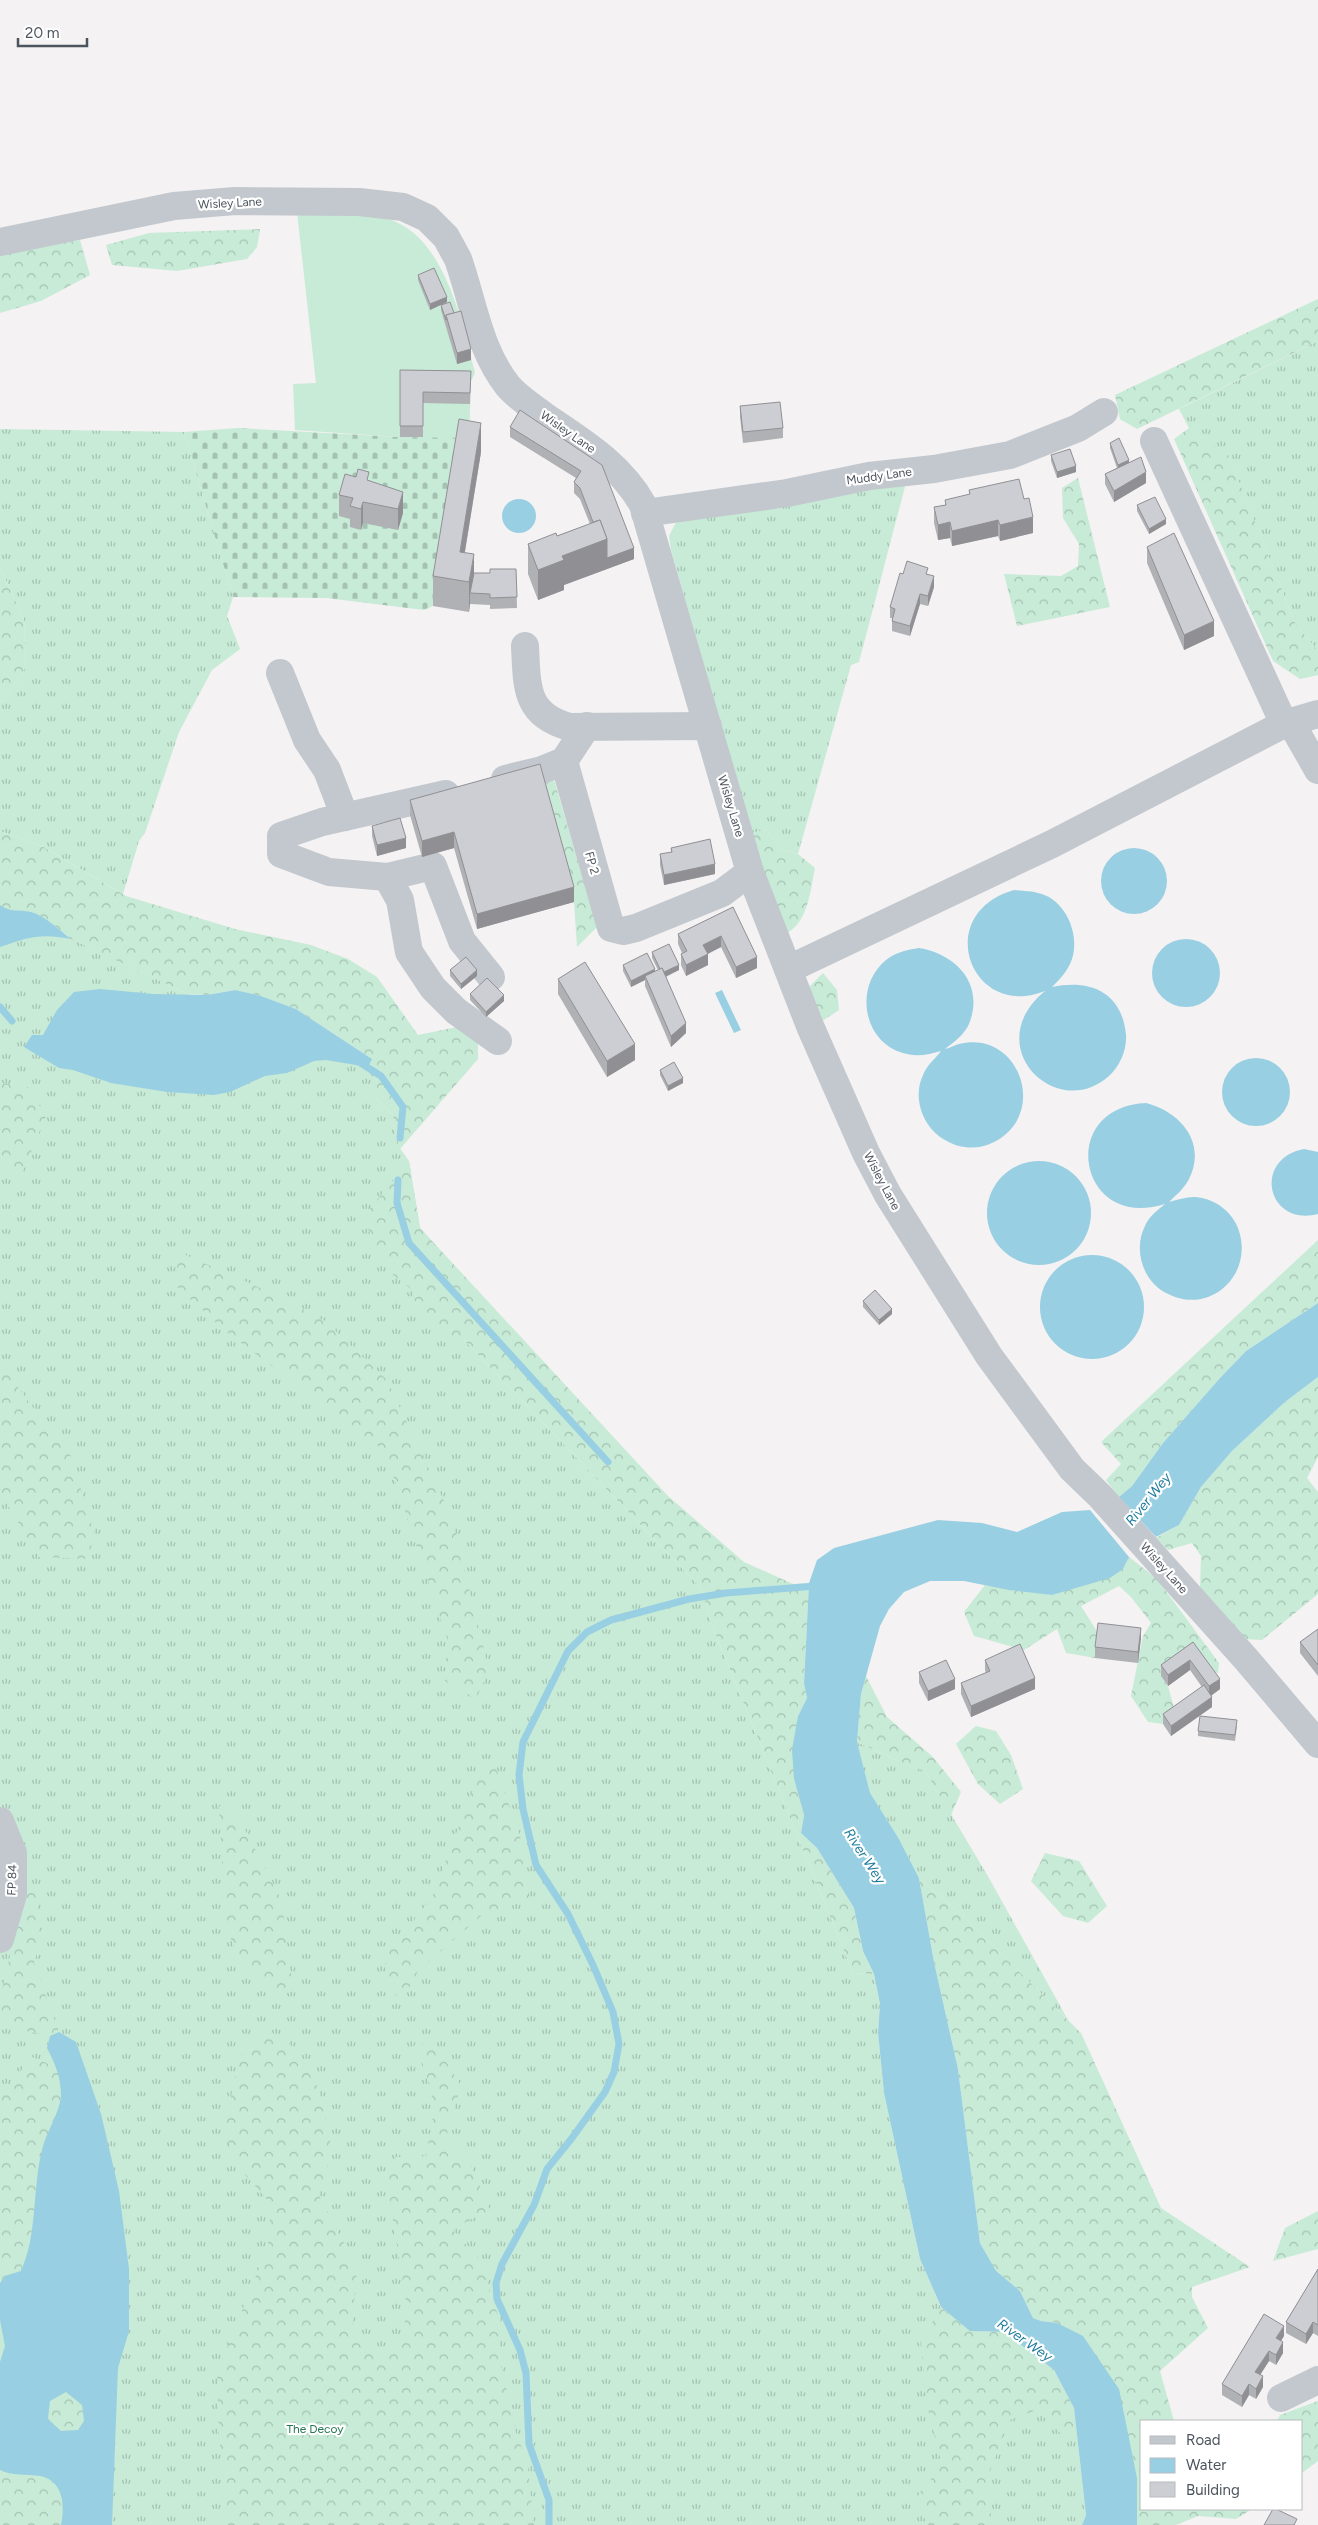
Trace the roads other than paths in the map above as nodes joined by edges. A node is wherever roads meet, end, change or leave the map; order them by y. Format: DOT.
graph roads {
  1 [pos="0,242"];
  2 [pos="1104,412"];
  3 [pos="1154,441"];
  4 [pos="645,513"];
  5 [pos="525,646"];
  6 [pos="280,673"];
  7 [pos="1318,714"];
  8 [pos="1287,722"];
  9 [pos="587,726"];
  10 [pos="708,726"];
  11 [pos="564,761"];
  12 [pos="1318,770"];
  13 [pos="345,818"];
  14 [pos="750,872"];
  15 [pos="387,877"];
  16 [pos="789,969"];
  17 [pos="491,977"];
  18 [pos="498,1041"];
  19 [pos="1318,1744"];
  20 [pos="0,1821"];
  21 [pos="0,1939"];
  22 [pos="1318,2380"];
  23 [pos="1281,2398"];
  1 -- 4 [label="street, Wisley Lane"];
  2 -- 4 [label="street, Muddy Lane"];
  3 -- 8 [label="street"];
  4 -- 10 [label="street, Wisley Lane"];
  5 -- 9 [label="street"];
  6 -- 13 [label="street"];
  7 -- 8 [label="street"];
  8 -- 12 [label="street"];
  8 -- 16 [label="street"];
  9 -- 10 [label="street"];
  9 -- 11 [label="street"];
  10 -- 14 [label="street, Wisley Lane"];
  11 -- 13 [label="street"];
  11 -- 14 [label="street, FP 2"];
  13 -- 15 [label="street"];
  14 -- 16 [label="street, Wisley Lane"];
  15 -- 17 [label="street"];
  15 -- 18 [label="street"];
  16 -- 19 [label="street, Wisley Lane"];
  20 -- 21 [label="street, FP 84"];
  22 -- 23 [label="street"];
}
